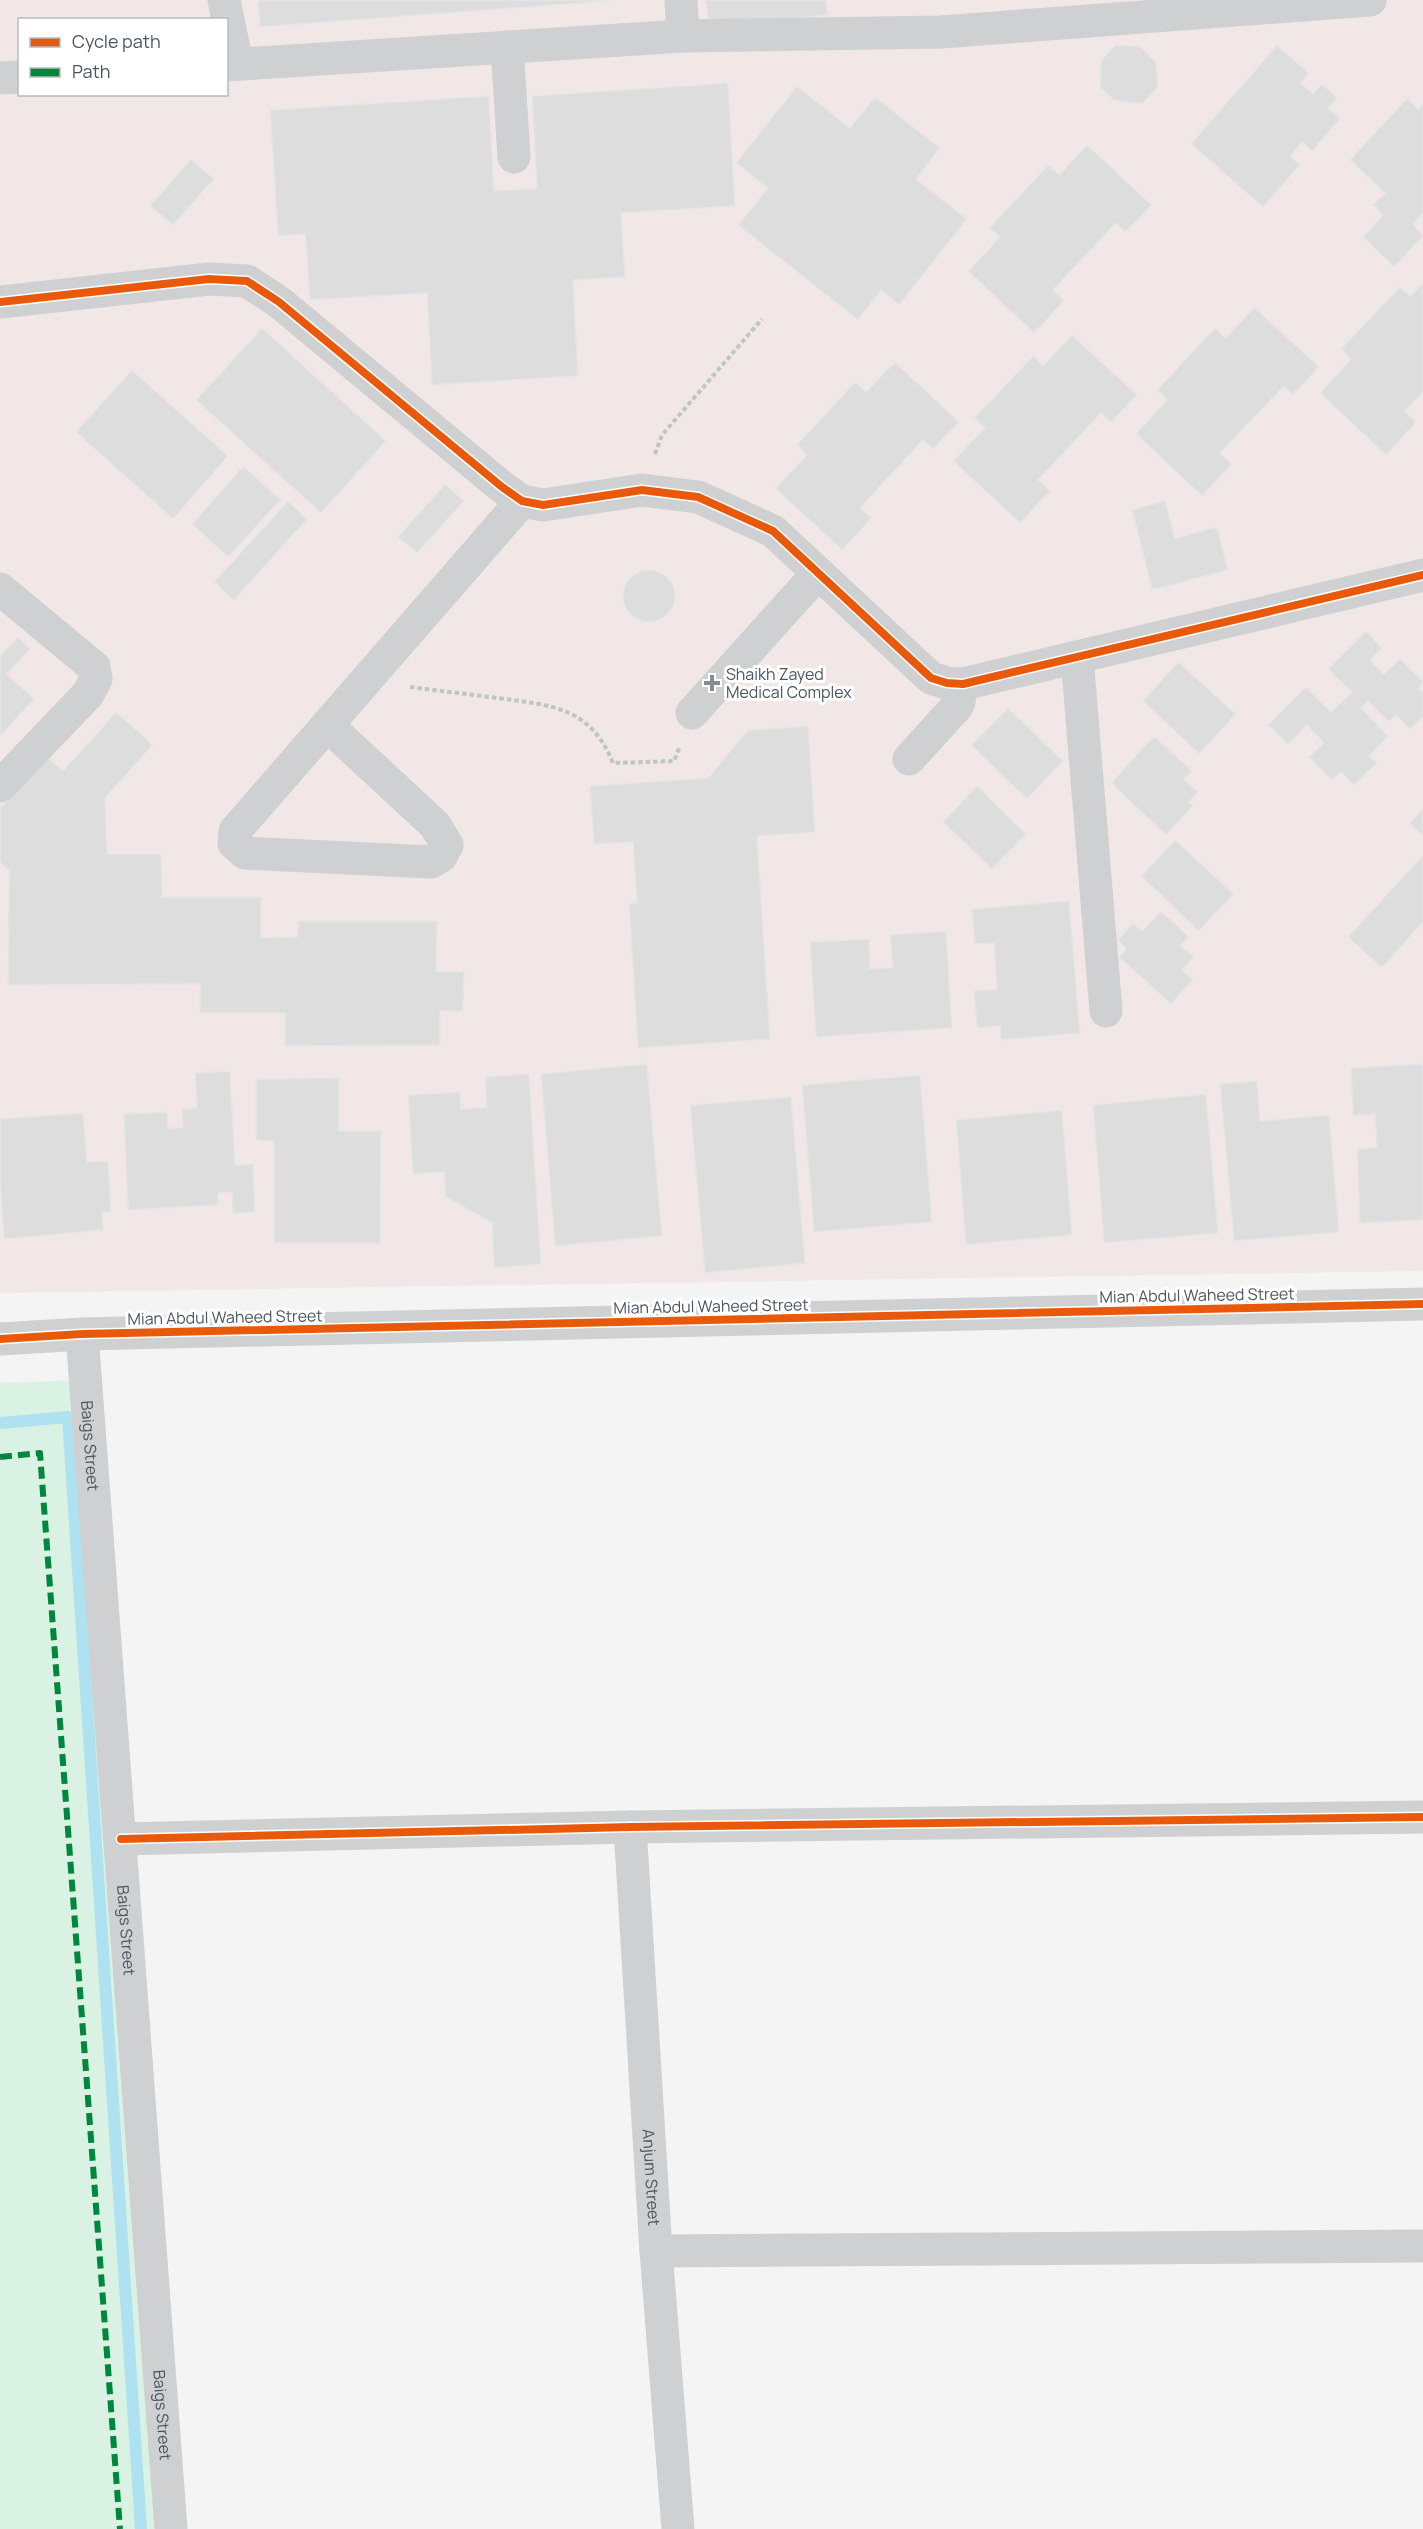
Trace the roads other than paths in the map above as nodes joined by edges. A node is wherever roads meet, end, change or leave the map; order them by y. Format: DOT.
graph roads {
  1 [pos="224,0"];
  2 [pos="681,0"];
  3 [pos="1370,0"];
  4 [pos="1184,6"];
  5 [pos="226,18"];
  6 [pos="228,32"];
  7 [pos="683,36"];
  8 [pos="507,47"];
  9 [pos="232,64"];
  10 [pos="18,77"];
  11 [pos="0,78"];
  12 [pos="514,158"];
  13 [pos="0,302"];
  14 [pos="522,501"];
  15 [pos="818,573"];
  16 [pos="1423,575"];
  17 [pos="0,589"];
  18 [pos="1077,657"];
  19 [pos="963,684"];
  20 [pos="692,713"];
  21 [pos="327,725"];
  22 [pos="909,759"];
  23 [pos="0,786"];
  24 [pos="1106,1011"];
  25 [pos="1423,1304"];
  26 [pos="82,1334"];
  27 [pos="0,1339"];
  28 [pos="1423,1817"];
  29 [pos="630,1827"];
  30 [pos="121,1839"];
  31 [pos="1423,2246"];
  32 [pos="656,2251"];
  33 [pos="171,2529"];
  34 [pos="678,2529"];
  1 -- 5 [label="street"];
  2 -- 7 [label="street"];
  3 -- 4 [label="street"];
  4 -- 7 [label="street"];
  6 -- 9 [label="street"];
  7 -- 8 [label="street"];
  8 -- 9 [label="street"];
  8 -- 12 [label="street"];
  10 -- 11 [label="street"];
  13 -- 14 [label="street"];
  14 -- 15 [label="street"];
  14 -- 21 [label="street"];
  15 -- 19 [label="street"];
  15 -- 20 [label="street"];
  16 -- 18 [label="street"];
  17 -- 23 [label="street"];
  18 -- 19 [label="street"];
  18 -- 24 [label="street"];
  19 -- 22 [label="street"];
  21 -- 21 [label="street"];
  25 -- 26 [label="street, Mian Abdul Waheed Street"];
  26 -- 27 [label="street, Mian Abdul Waheed Street"];
  26 -- 30 [label="street, Baigs Street"];
  28 -- 29 [label="street"];
  29 -- 30 [label="street"];
  29 -- 32 [label="street, Anjum Street"];
  30 -- 33 [label="street, Baigs Street"];
  31 -- 32 [label="street"];
  32 -- 34 [label="street, Anjum Street"];
}
